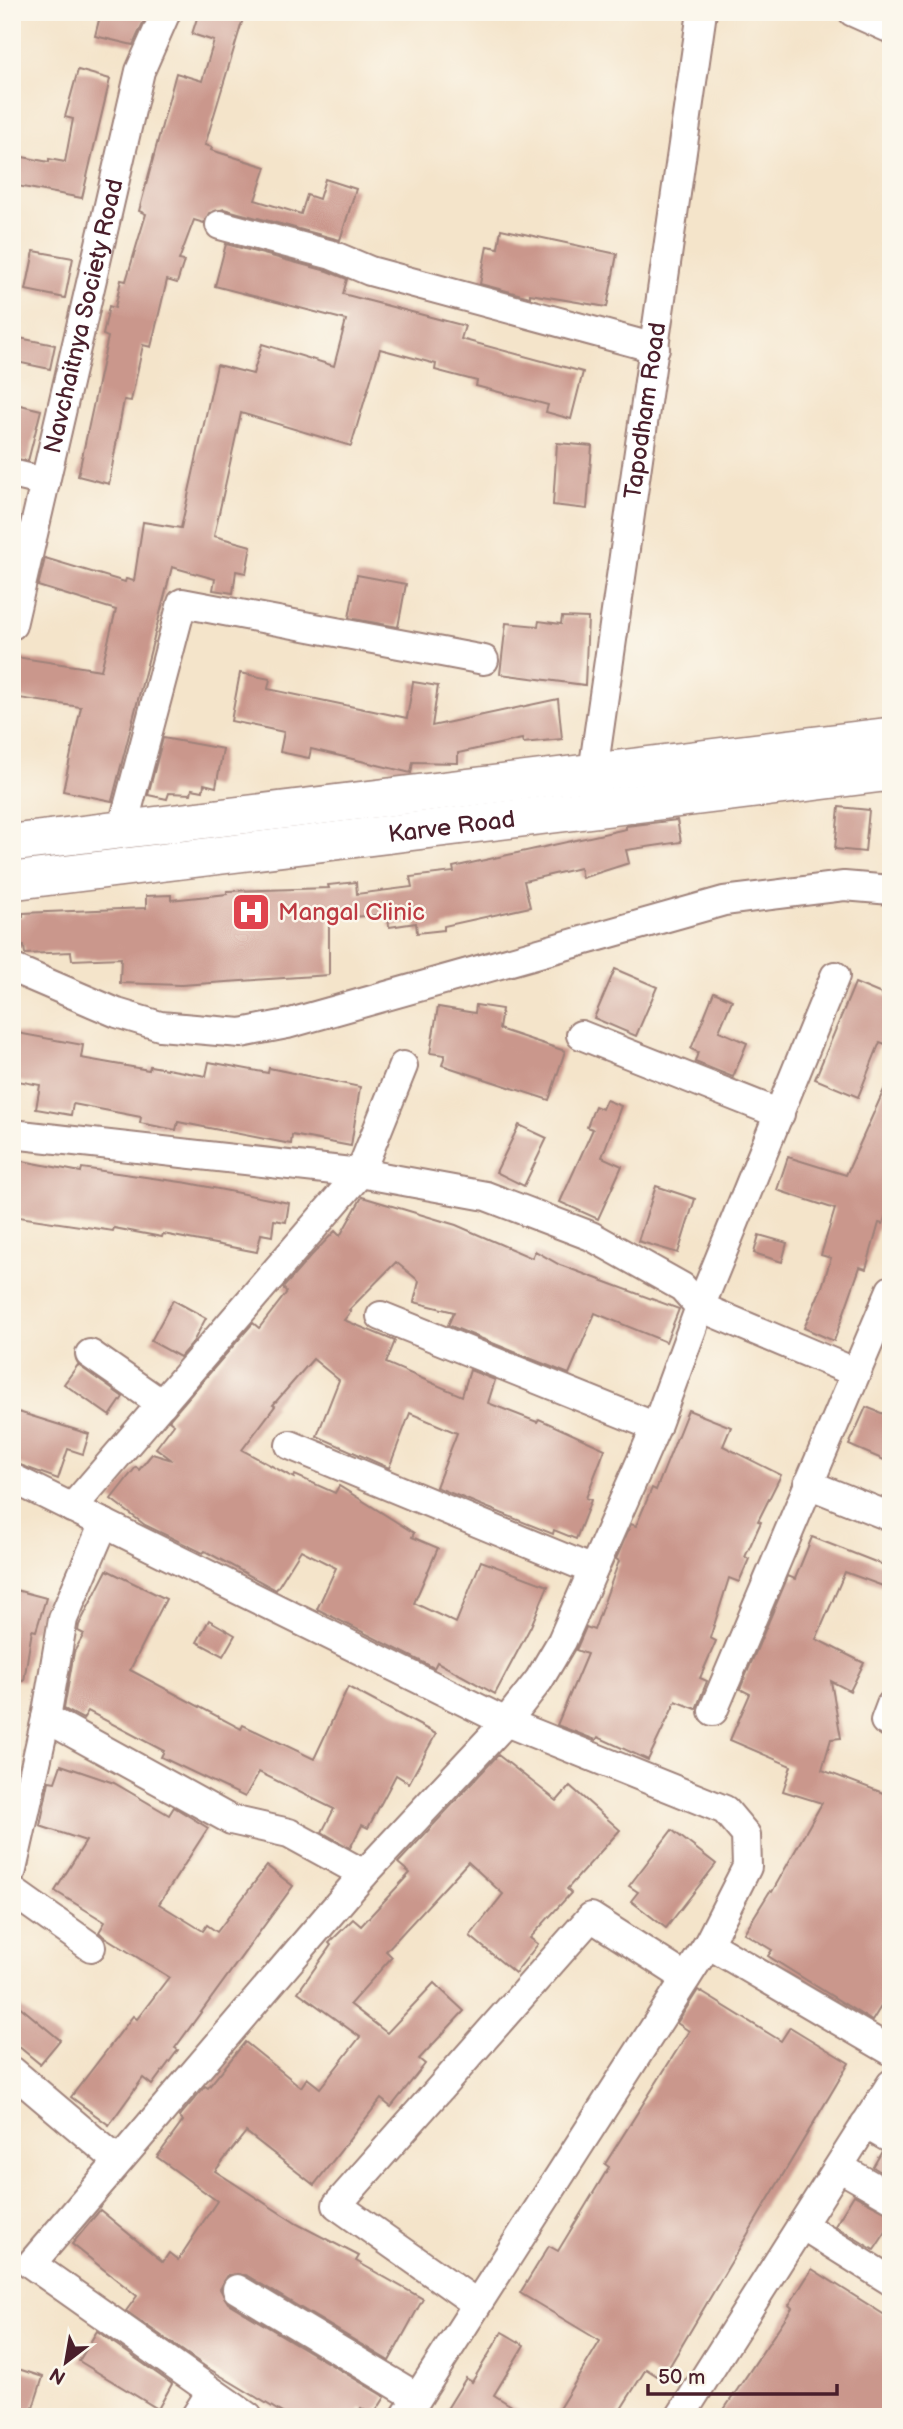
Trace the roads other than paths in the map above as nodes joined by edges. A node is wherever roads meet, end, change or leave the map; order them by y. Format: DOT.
graph roads {
  1 [pos="166,12"];
  2 [pos="702,12"];
  3 [pos="853,12"];
  4 [pos="891,30"];
  5 [pos="220,225"];
  6 [pos="655,348"];
  7 [pos="12,474"];
  8 [pos="46,482"];
  9 [pos="12,625"];
  10 [pos="484,660"];
  11 [pos="891,736"];
  12 [pos="593,772"];
  13 [pos="891,772"];
  14 [pos="595,810"];
  15 [pos="122,830"];
  16 [pos="12,842"];
  17 [pos="12,881"];
  18 [pos="891,890"];
  19 [pos="12,968"];
  20 [pos="835,976"];
  21 [pos="581,1035"];
  22 [pos="403,1066"];
  23 [pos="780,1114"];
  24 [pos="12,1134"];
  25 [pos="360,1173"];
  26 [pos="891,1290"];
  27 [pos="700,1307"];
  28 [pos="381,1316"];
  29 [pos="90,1354"];
  30 [pos="854,1372"];
  31 [pos="162,1404"];
  32 [pos="656,1427"];
  33 [pos="290,1445"];
  34 [pos="12,1478"];
  35 [pos="808,1484"];
  36 [pos="72,1507"];
  37 [pos="891,1517"];
  38 [pos="104,1523"];
  39 [pos="593,1570"];
  40 [pos="713,1711"];
  41 [pos="46,1718"];
  42 [pos="506,1722"];
  43 [pos="12,1870"];
  44 [pos="364,1874"];
  45 [pos="12,1891"];
  46 [pos="708,1944"];
  47 [pos="91,1947"];
  48 [pos="687,1978"];
  49 [pos="891,2051"];
  50 [pos="12,2071"];
  51 [pos="891,2084"];
  52 [pos="865,2124"];
  53 [pos="891,2139"];
  54 [pos="118,2161"];
  55 [pos="839,2166"];
  56 [pos="891,2197"];
  57 [pos="802,2225"];
  58 [pos="891,2281"];
  59 [pos="237,2289"];
  60 [pos="477,2304"];
  61 [pos="211,2392"];
  62 [pos="411,2407"];
  63 [pos="195,2417"];
  64 [pos="248,2417"];
  65 [pos="680,2417"];
  1 -- 8 [label="street, Navchaitnya Society Road"];
  2 -- 6 [label="street, Tapodham Road"];
  3 -- 4 [label="street"];
  5 -- 6 [label="street"];
  6 -- 12 [label="street, Tapodham Road"];
  7 -- 8 [label="street"];
  8 -- 9 [label="street, Navchaitnya Society Road"];
  10 -- 15 [label="street"];
  11 -- 12 [label="main road, Karve Road"];
  12 -- 14 [label="street, Tapodham Road"];
  12 -- 15 [label="main road, Karve Road"];
  13 -- 14 [label="main road, Karve Road"];
  14 -- 17 [label="main road, Karve Road"];
  15 -- 16 [label="main road, Karve Road"];
  18 -- 19 [label="street"];
  20 -- 23 [label="street"];
  21 -- 23 [label="street"];
  22 -- 25 [label="street"];
  23 -- 27 [label="street"];
  24 -- 25 [label="street"];
  25 -- 27 [label="street"];
  25 -- 31 [label="street"];
  26 -- 30 [label="street"];
  27 -- 30 [label="street"];
  27 -- 32 [label="street"];
  28 -- 32 [label="street"];
  29 -- 31 [label="street"];
  30 -- 35 [label="street"];
  31 -- 36 [label="street"];
  32 -- 39 [label="street"];
  33 -- 39 [label="street"];
  34 -- 36 [label="street"];
  35 -- 37 [label="street"];
  35 -- 40 [label="street"];
  36 -- 38 [label="street"];
  38 -- 41 [label="street"];
  38 -- 42 [label="street"];
  39 -- 42 [label="street"];
  41 -- 43 [label="street"];
  41 -- 44 [label="street"];
  42 -- 44 [label="street"];
  42 -- 46 [label="street"];
  44 -- 54 [label="street"];
  45 -- 47 [label="street"];
  46 -- 48 [label="street"];
  46 -- 49 [label="street"];
  48 -- 60 [label="street"];
  48 -- 60 [label="street"];
  50 -- 54 [label="street"];
  51 -- 52 [label="street"];
  52 -- 53 [label="street"];
  52 -- 55 [label="street"];
  54 -- 61 [label="street"];
  55 -- 56 [label="street"];
  55 -- 57 [label="street"];
  57 -- 58 [label="street"];
  57 -- 65 [label="street"];
  59 -- 62 [label="street"];
  60 -- 62 [label="street"];
  61 -- 63 [label="street"];
  61 -- 64 [label="street"];
}
